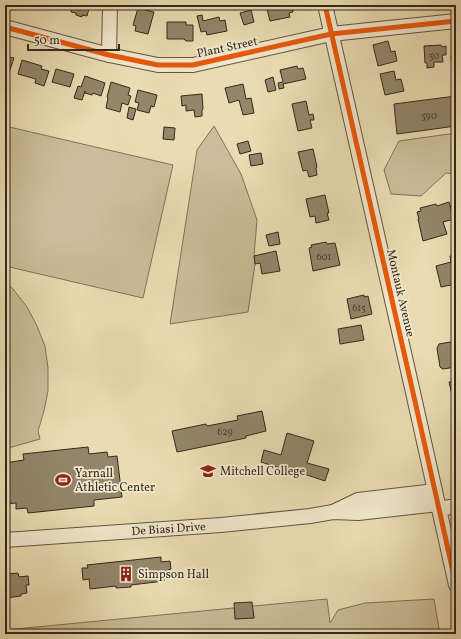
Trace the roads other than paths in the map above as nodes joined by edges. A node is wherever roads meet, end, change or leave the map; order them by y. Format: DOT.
graph roads {
  1 [pos="110,5"];
  2 [pos="325,5"];
  3 [pos="456,20"];
  4 [pos="5,28"];
  5 [pos="331,34"];
  6 [pos="109,55"];
  7 [pos="437,501"];
  8 [pos="456,506"];
  9 [pos="5,540"];
  10 [pos="456,585"];
  1 -- 6 [label="street"];
  2 -- 5 [label="street, Montauk Avenue"];
  3 -- 5 [label="street, Plant Street"];
  4 -- 6 [label="street, Plant Street"];
  5 -- 6 [label="street, Plant Street"];
  5 -- 7 [label="street, Montauk Avenue"];
  7 -- 8 [label="street, De Biasi Drive"];
  7 -- 9 [label="street, De Biasi Drive"];
  7 -- 10 [label="street, Montauk Avenue"];
}
